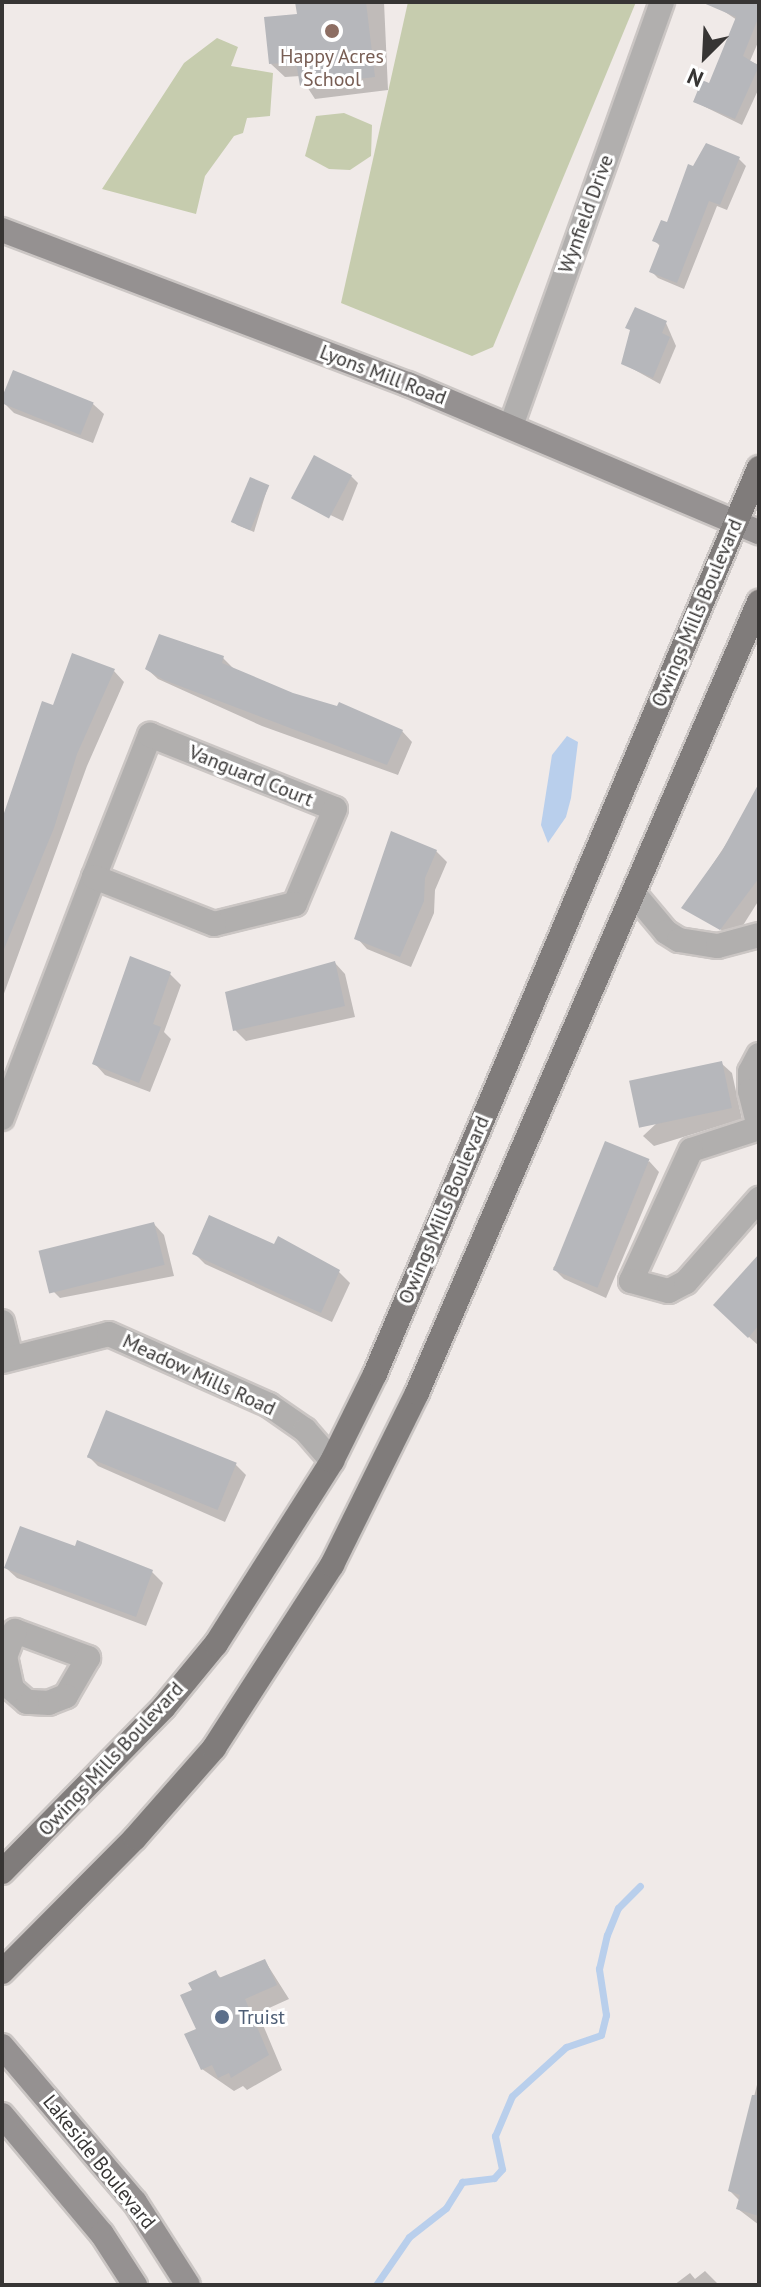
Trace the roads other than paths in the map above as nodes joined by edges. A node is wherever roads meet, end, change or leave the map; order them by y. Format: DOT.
graph roads {
  1 [pos="662,2"];
  2 [pos="2,230"];
  3 [pos="511,426"];
  4 [pos="759,468"];
  5 [pos="736,522"];
  6 [pos="759,532"];
  7 [pos="759,602"];
  8 [pos="94,877"];
  9 [pos="635,895"];
  10 [pos="759,935"];
  11 [pos="759,1055"];
  12 [pos="2,1118"];
  13 [pos="759,1127"];
  14 [pos="759,1199"];
  15 [pos="2,1322"];
  16 [pos="7,1360"];
  17 [pos="332,1461"];
  18 [pos="2,1872"];
  19 [pos="2,1972"];
  20 [pos="2,2046"];
  21 [pos="2,2115"];
  22 [pos="135,2285"];
  23 [pos="188,2285"];
  1 -- 3 [label="street, Wynfield Drive"];
  2 -- 3 [label="main road, Lyons Mill Road"];
  3 -- 5 [label="main road, Lyons Mill Road"];
  4 -- 5 [label="main road, Owings Mills Boulevard"];
  5 -- 6 [label="main road, Lyons Mill Road"];
  5 -- 17 [label="main road, Owings Mills Boulevard"];
  7 -- 9 [label="main road"];
  8 -- 8 [label="street, Vanguard Court"];
  8 -- 12 [label="street, Vanguard Court"];
  9 -- 10 [label="street"];
  9 -- 19 [label="main road"];
  11 -- 13 [label="street"];
  13 -- 14 [label="street"];
  15 -- 16 [label="street"];
  16 -- 17 [label="street, Meadow Mills Road"];
  17 -- 18 [label="main road, Owings Mills Boulevard"];
  20 -- 23 [label="main road, Lakeside Boulevard"];
  21 -- 22 [label="main road, Lakeside Boulevard"];
}
